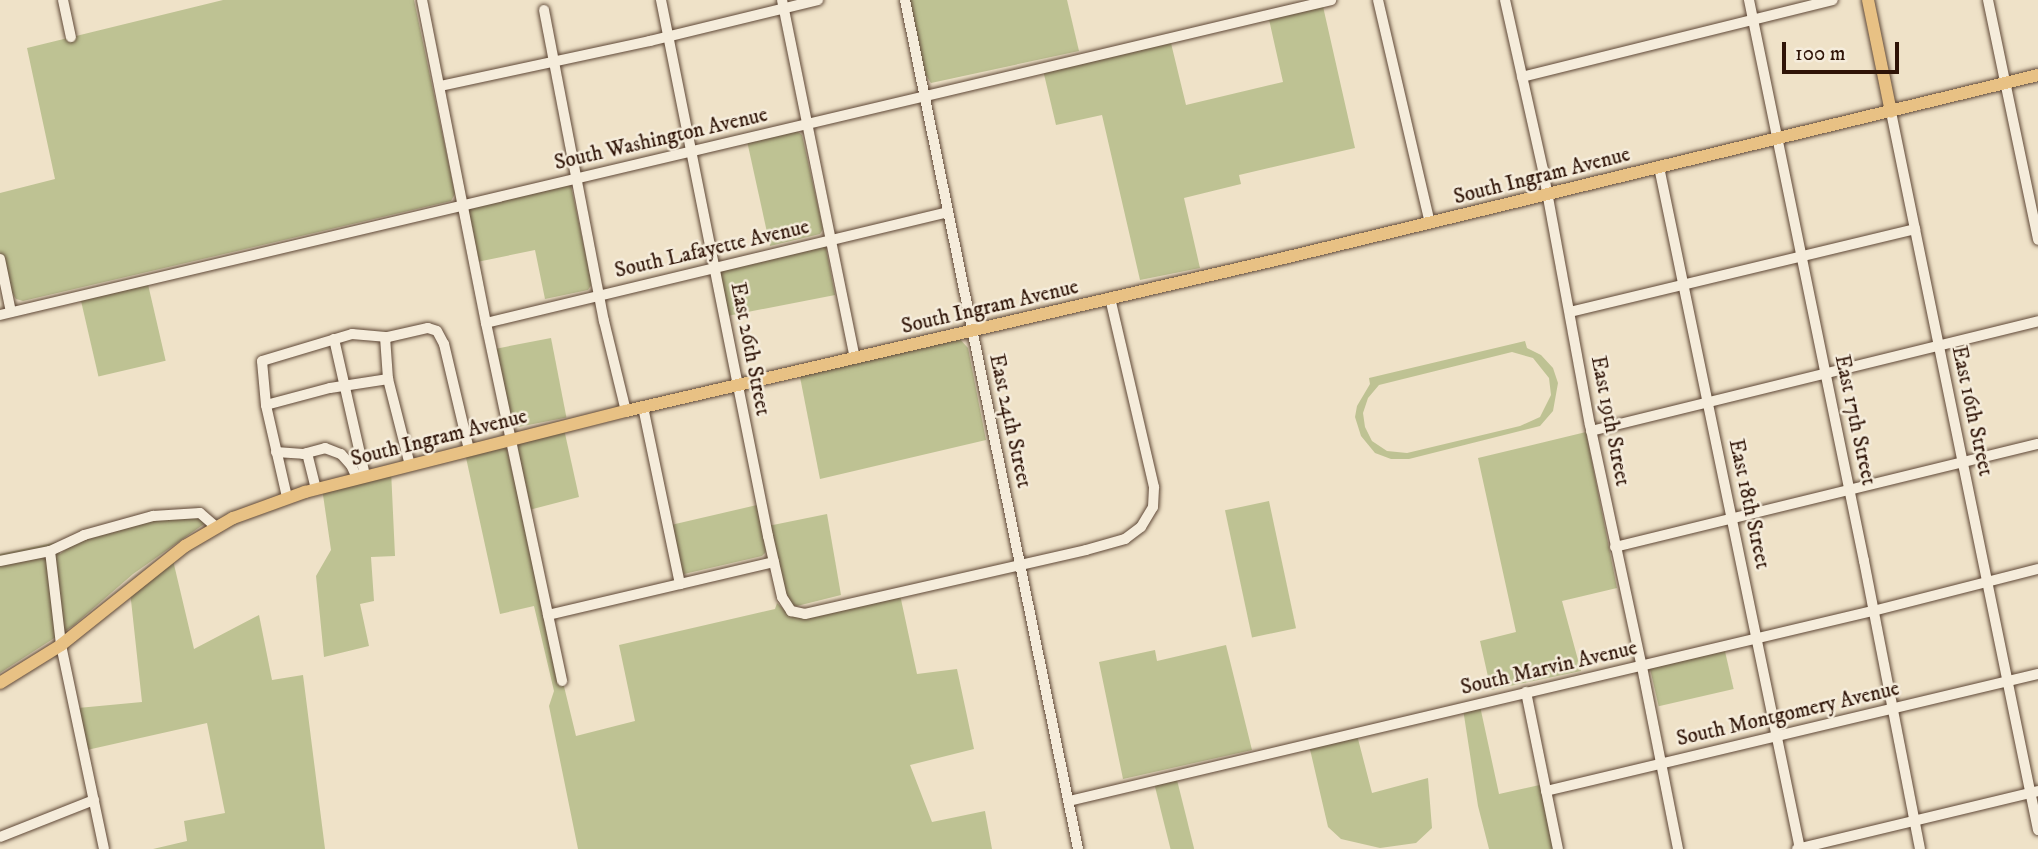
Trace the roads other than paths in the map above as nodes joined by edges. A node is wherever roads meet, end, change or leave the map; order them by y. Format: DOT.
graph roads {
  1 [pos="63,0"];
  2 [pos="422,0"];
  3 [pos="661,0"];
  4 [pos="818,0"];
  5 [pos="905,0"];
  6 [pos="1331,0"];
  7 [pos="1378,0"];
  8 [pos="1505,0"];
  9 [pos="1749,0"];
  10 [pos="1833,0"];
  11 [pos="1868,0"];
  12 [pos="1987,0"];
  13 [pos="783,4"];
  14 [pos="544,10"];
  15 [pos="1753,20"];
  16 [pos="71,37"];
  17 [pos="668,37"];
  18 [pos="555,62"];
  19 [pos="2038,75"];
  20 [pos="1521,77"];
  21 [pos="2005,83"];
  22 [pos="440,86"];
  23 [pos="925,97"];
  24 [pos="1891,112"];
  25 [pos="808,125"];
  26 [pos="1779,138"];
  27 [pos="691,152"];
  28 [pos="1659,167"];
  29 [pos="578,178"];
  30 [pos="1548,195"];
  31 [pos="2034,198"];
  32 [pos="463,205"];
  33 [pos="948,212"];
  34 [pos="1430,223"];
  35 [pos="1915,229"];
  36 [pos="831,240"];
  37 [pos="2038,240"];
  38 [pos="1802,255"];
  39 [pos="0,259"];
  40 [pos="715,268"];
  41 [pos="1684,284"];
  42 [pos="600,295"];
  43 [pos="1110,298"];
  44 [pos="12,312"];
  45 [pos="1570,312"];
  46 [pos="0,315"];
  47 [pos="2038,321"];
  48 [pos="486,323"];
  49 [pos="972,331"];
  50 [pos="385,337"];
  51 [pos="334,339"];
  52 [pos="1939,345"];
  53 [pos="855,359"];
  54 [pos="1826,373"];
  55 [pos="388,379"];
  56 [pos="345,385"];
  57 [pos="738,386"];
  58 [pos="1708,403"];
  59 [pos="266,405"];
  60 [pos="643,407"];
  61 [pos="626,411"];
  62 [pos="1591,431"];
  63 [pos="511,440"];
  64 [pos="2038,444"];
  65 [pos="469,450"];
  66 [pos="276,452"];
  67 [pos="307,453"];
  68 [pos="1963,463"];
  69 [pos="410,465"];
  70 [pos="361,477"];
  71 [pos="316,489"];
  72 [pos="1850,490"];
  73 [pos="287,497"];
  74 [pos="1732,519"];
  75 [pos="216,527"];
  76 [pos="1615,547"];
  77 [pos="50,551"];
  78 [pos="0,561"];
  79 [pos="774,562"];
  80 [pos="1020,565"];
  81 [pos="2038,569"];
  82 [pos="1987,582"];
  83 [pos="680,584"];
  84 [pos="1873,611"];
  85 [pos="548,615"];
  86 [pos="1757,638"];
  87 [pos="61,645"];
  88 [pos="1642,667"];
  89 [pos="2038,674"];
  90 [pos="562,681"];
  91 [pos="2008,682"];
  92 [pos="0,683"];
  93 [pos="1526,692"];
  94 [pos="1891,709"];
  95 [pos="1777,735"];
  96 [pos="1661,764"];
  97 [pos="1546,791"];
  98 [pos="2034,791"];
  99 [pos="94,800"];
  100 [pos="1069,801"];
  101 [pos="1914,821"];
  102 [pos="2038,830"];
  103 [pos="0,837"];
  104 [pos="104,849"];
  105 [pos="1078,849"];
  106 [pos="1558,849"];
  107 [pos="1678,849"];
  108 [pos="1799,849"];
  109 [pos="1920,849"];
  1 -- 16 [label="street"];
  2 -- 22 [label="street"];
  3 -- 17 [label="street, East 26th Street"];
  4 -- 13 [label="street"];
  5 -- 23 [label="street, East 24th Street"];
  6 -- 23 [label="street, South Washington Avenue"];
  7 -- 34 [label="street"];
  8 -- 20 [label="street, East 19th Street"];
  9 -- 15 [label="street, East 17th Street"];
  10 -- 15 [label="street"];
  11 -- 24 [label="main road, East 16th Street"];
  12 -- 21 [label="street"];
  13 -- 17 [label="street"];
  13 -- 25 [label="street"];
  14 -- 18 [label="street"];
  15 -- 20 [label="street"];
  15 -- 26 [label="street, East 17th Street"];
  17 -- 18 [label="street"];
  17 -- 27 [label="street, East 26th Street"];
  18 -- 22 [label="street"];
  18 -- 29 [label="street"];
  19 -- 21 [label="main road, South Ingram Avenue"];
  20 -- 30 [label="street, East 19th Street"];
  21 -- 24 [label="main road, South Ingram Avenue"];
  21 -- 31 [label="street"];
  22 -- 32 [label="street"];
  23 -- 25 [label="street, South Washington Avenue"];
  23 -- 33 [label="street, East 24th Street"];
  24 -- 26 [label="main road, South Ingram Avenue"];
  24 -- 35 [label="street, East 16th Street"];
  25 -- 27 [label="street, South Washington Avenue"];
  25 -- 36 [label="street"];
  26 -- 28 [label="main road, South Ingram Avenue"];
  26 -- 38 [label="street, East 17th Street"];
  27 -- 29 [label="street, South Washington Avenue"];
  27 -- 40 [label="street, East 26th Street"];
  28 -- 30 [label="main road, South Ingram Avenue"];
  28 -- 41 [label="street, East 18th Street"];
  29 -- 32 [label="street, South Washington Avenue"];
  29 -- 42 [label="street"];
  30 -- 34 [label="main road, South Ingram Avenue"];
  30 -- 45 [label="street, East 19th Street"];
  31 -- 37 [label="street"];
  32 -- 44 [label="street, South Washington Avenue"];
  32 -- 48 [label="street"];
  33 -- 36 [label="street, South Lafayette Avenue"];
  33 -- 49 [label="street, East 24th Street"];
  34 -- 43 [label="main road, South Ingram Avenue"];
  35 -- 38 [label="street"];
  35 -- 52 [label="street, East 16th Street"];
  36 -- 40 [label="street, South Lafayette Avenue"];
  36 -- 53 [label="street"];
  38 -- 41 [label="street"];
  38 -- 54 [label="street, East 17th Street"];
  39 -- 44 [label="street"];
  40 -- 42 [label="street, South Lafayette Avenue"];
  40 -- 57 [label="street, East 26th Street"];
  41 -- 45 [label="street"];
  41 -- 58 [label="street, East 18th Street"];
  42 -- 48 [label="street, South Lafayette Avenue"];
  42 -- 61 [label="street"];
  43 -- 49 [label="main road, South Ingram Avenue"];
  43 -- 80 [label="street, East 26th Street"];
  44 -- 46 [label="street, South Washington Avenue"];
  45 -- 62 [label="street, East 19th Street"];
  47 -- 52 [label="street"];
  48 -- 63 [label="street"];
  49 -- 53 [label="main road, South Ingram Avenue"];
  49 -- 80 [label="street, East 24th Street"];
  50 -- 51 [label="street"];
  50 -- 55 [label="street"];
  50 -- 65 [label="street"];
  51 -- 56 [label="street"];
  51 -- 59 [label="street"];
  52 -- 54 [label="street"];
  52 -- 68 [label="street, East 16th Street"];
  53 -- 57 [label="main road, South Ingram Avenue"];
  54 -- 58 [label="street"];
  54 -- 72 [label="street, East 17th Street"];
  55 -- 56 [label="street"];
  55 -- 69 [label="street"];
  56 -- 59 [label="street"];
  56 -- 70 [label="street"];
  57 -- 60 [label="main road, South Ingram Avenue"];
  57 -- 79 [label="street, East 26th Street"];
  58 -- 62 [label="street"];
  58 -- 74 [label="street, East 18th Street"];
  59 -- 66 [label="street"];
  60 -- 61 [label="main road, South Ingram Avenue"];
  60 -- 83 [label="street"];
  61 -- 63 [label="main road, South Ingram Avenue"];
  62 -- 76 [label="street, East 19th Street"];
  63 -- 65 [label="main road, South Ingram Avenue"];
  63 -- 85 [label="street"];
  64 -- 68 [label="street"];
  65 -- 69 [label="main road, South Ingram Avenue"];
  66 -- 67 [label="street"];
  66 -- 73 [label="street"];
  67 -- 70 [label="street"];
  67 -- 71 [label="street"];
  68 -- 72 [label="street"];
  68 -- 82 [label="street, East 16th Street"];
  69 -- 70 [label="main road, South Ingram Avenue"];
  70 -- 71 [label="main road, South Ingram Avenue"];
  71 -- 73 [label="main road, South Ingram Avenue"];
  72 -- 74 [label="street"];
  72 -- 84 [label="street, East 17th Street"];
  73 -- 75 [label="main road, South Ingram Avenue"];
  74 -- 76 [label="street"];
  74 -- 86 [label="street, East 18th Street"];
  75 -- 77 [label="street"];
  75 -- 87 [label="main road, South Ingram Avenue"];
  76 -- 88 [label="street, East 19th Street"];
  77 -- 78 [label="street"];
  77 -- 87 [label="street"];
  79 -- 80 [label="street, East 26th Street"];
  79 -- 83 [label="street"];
  80 -- 100 [label="street, East 24th Street"];
  81 -- 82 [label="street, South Marvin Avenue"];
  82 -- 84 [label="street, South Marvin Avenue"];
  82 -- 91 [label="street, East 16th Street"];
  83 -- 85 [label="street"];
  84 -- 86 [label="street, South Marvin Avenue"];
  84 -- 94 [label="street, East 17th Street"];
  85 -- 90 [label="street"];
  86 -- 88 [label="street, South Marvin Avenue"];
  86 -- 95 [label="street, East 18th Street"];
  87 -- 92 [label="main road, South Ingram Avenue"];
  87 -- 99 [label="street"];
  88 -- 93 [label="street, South Marvin Avenue"];
  88 -- 96 [label="street, East 19th Street"];
  89 -- 91 [label="street, South Montgomery Avenue"];
  91 -- 94 [label="street, South Montgomery Avenue"];
  91 -- 98 [label="street, East 16th Street"];
  93 -- 97 [label="street"];
  93 -- 100 [label="street, South Marvin Avenue"];
  94 -- 95 [label="street, South Montgomery Avenue"];
  94 -- 101 [label="street, East 17th Street"];
  95 -- 96 [label="street, South Montgomery Avenue"];
  95 -- 108 [label="street, East 18th Street"];
  96 -- 97 [label="street, South Montgomery Avenue"];
  96 -- 107 [label="street, East 19th Street"];
  97 -- 106 [label="street"];
  98 -- 101 [label="street"];
  98 -- 102 [label="street, East 16th Street"];
  99 -- 103 [label="street"];
  99 -- 104 [label="street"];
  100 -- 105 [label="street, East 24th Street"];
  101 -- 108 [label="street"];
  101 -- 109 [label="street, East 17th Street"];
}
